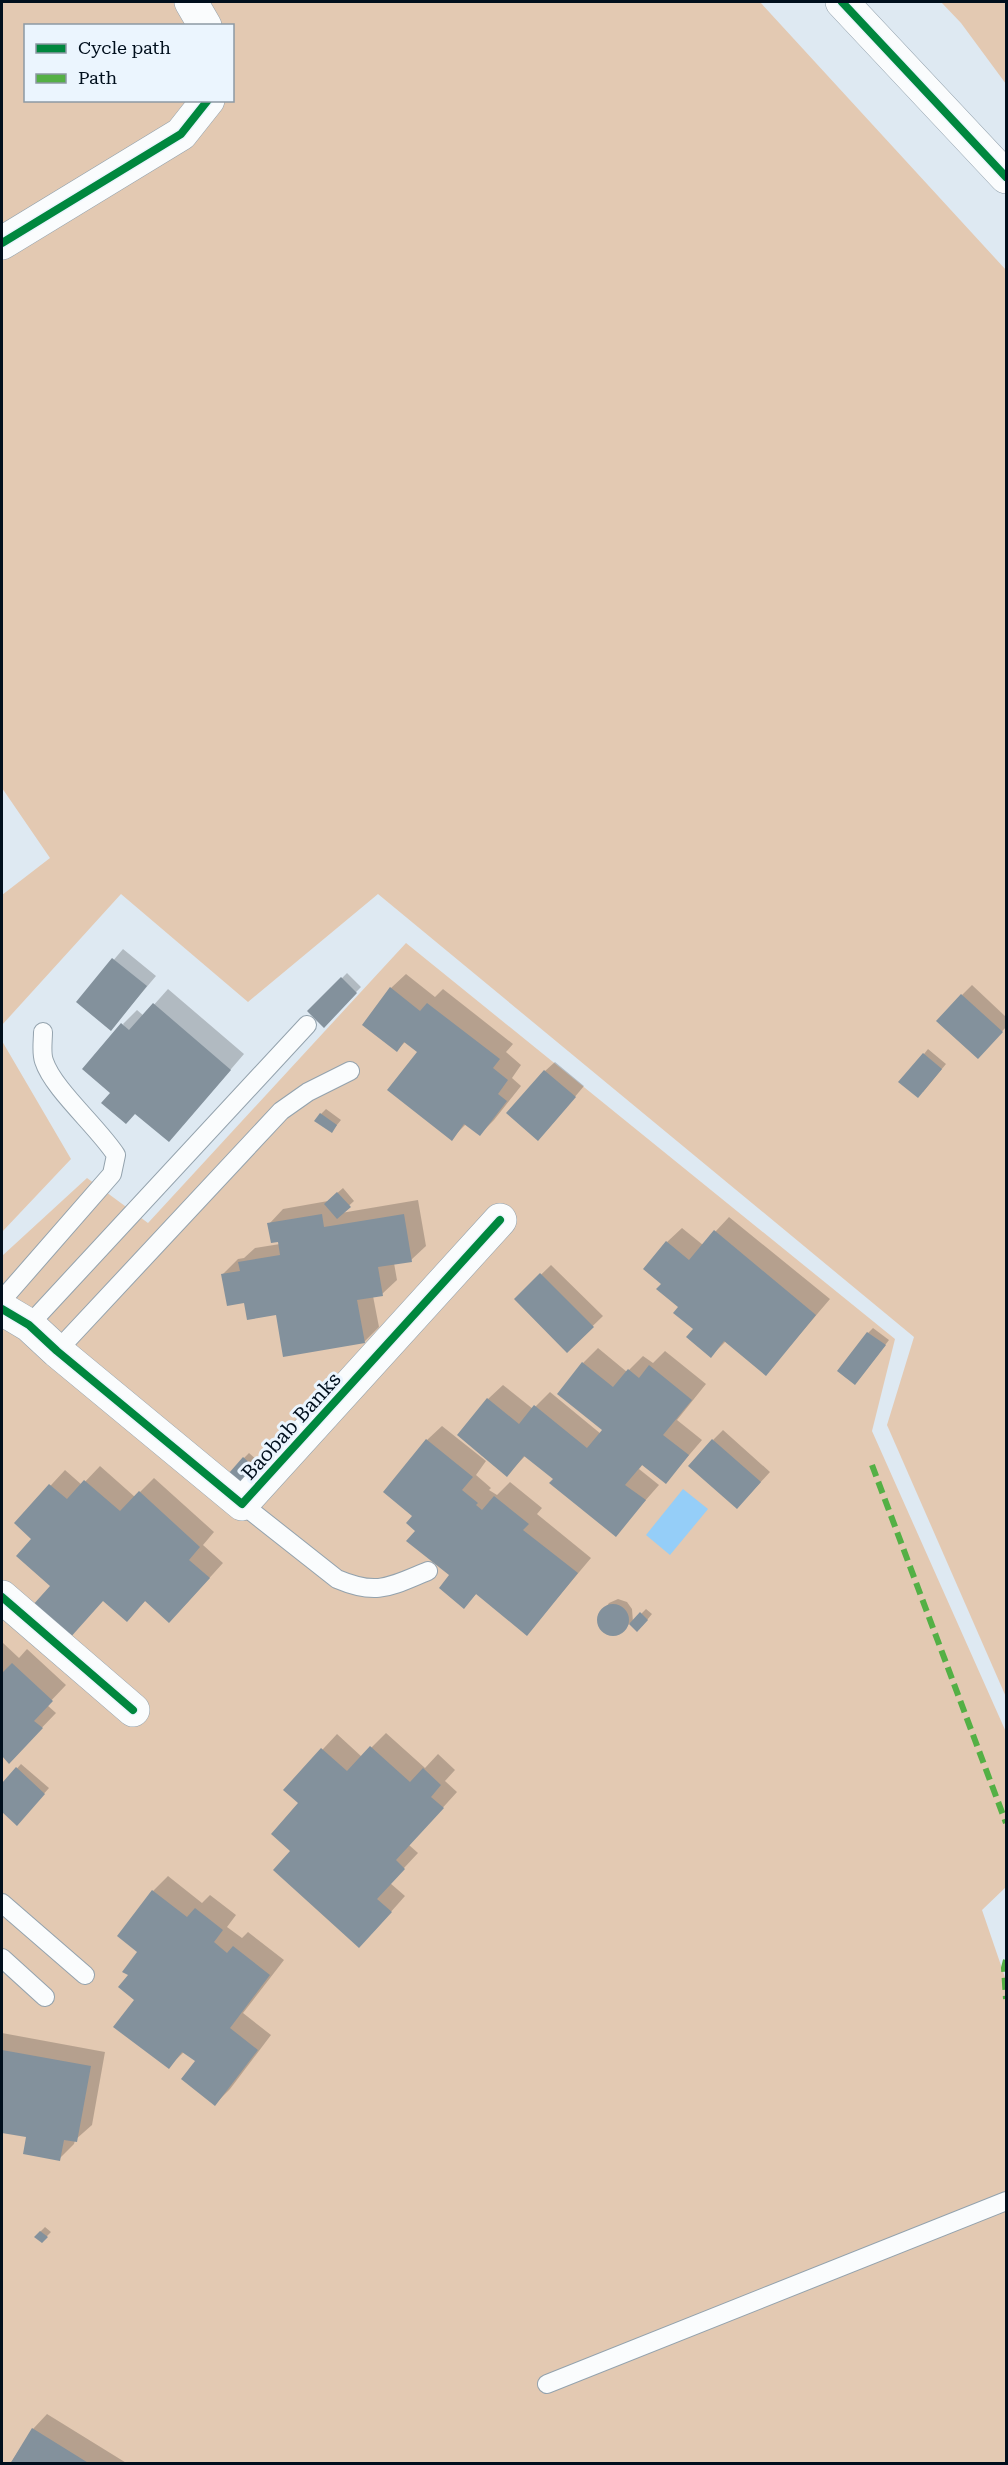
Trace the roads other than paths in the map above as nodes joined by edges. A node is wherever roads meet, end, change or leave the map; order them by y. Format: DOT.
graph roads {
  1 [pos="191,2"];
  2 [pos="842,2"];
  3 [pos="204,24"];
  4 [pos="206,102"];
  5 [pos="1006,177"];
  6 [pos="2,243"];
  7 [pos="308,1025"];
  8 [pos="43,1032"];
  9 [pos="350,1071"];
  10 [pos="500,1220"];
  11 [pos="2,1300"];
  12 [pos="2,1309"];
  13 [pos="29,1325"];
  14 [pos="57,1351"];
  15 [pos="242,1504"];
  16 [pos="428,1571"];
  17 [pos="2,1597"];
  18 [pos="133,1710"];
  19 [pos="2,1903"];
  20 [pos="2,1958"];
  21 [pos="85,1975"];
  22 [pos="45,1997"];
  23 [pos="1006,2202"];
  24 [pos="547,2384"];
  1 -- 3 [label="street"];
  2 -- 5 [label="street"];
  4 -- 6 [label="street"];
  7 -- 13 [label="lane"];
  8 -- 11 [label="lane"];
  9 -- 14 [label="lane"];
  10 -- 15 [label="street, Baobab Banks"];
  12 -- 13 [label="street, Baobab Banks"];
  13 -- 14 [label="street, Baobab Banks"];
  14 -- 15 [label="street, Baobab Banks"];
  15 -- 16 [label="lane"];
  17 -- 18 [label="street"];
  19 -- 21 [label="lane"];
  20 -- 22 [label="lane"];
  23 -- 24 [label="lane"];
}
